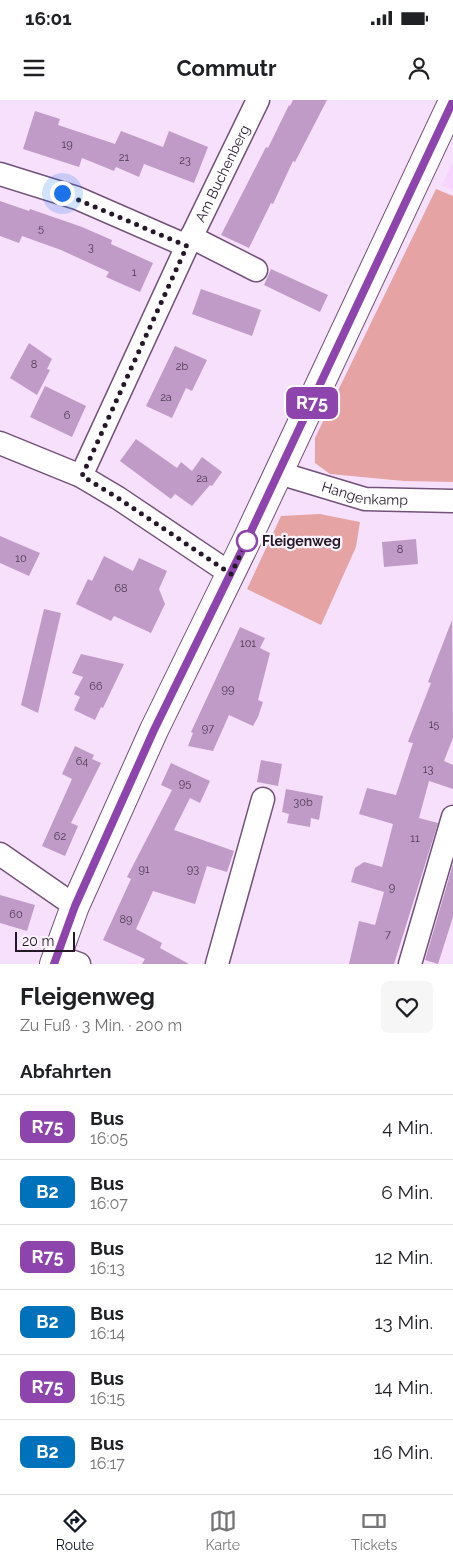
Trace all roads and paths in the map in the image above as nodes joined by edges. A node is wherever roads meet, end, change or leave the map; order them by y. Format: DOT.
graph roads {
  1 [pos="258,100"];
  2 [pos="453,101"];
  3 [pos="0,174"];
  4 [pos="189,242"];
  5 [pos="256,270"];
  6 [pos="0,443"];
  7 [pos="279,473"];
  8 [pos="82,476"];
  9 [pos="453,501"];
  10 [pos="231,574"];
  11 [pos="263,799"];
  12 [pos="453,817"];
  13 [pos="0,854"];
  14 [pos="75,906"];
  15 [pos="63,961"];
  16 [pos="217,964"];
  17 [pos="410,964"];
  1 -- 4 [label="street, Am Buchenberg"];
  2 -- 7 [label="main road"];
  3 -- 4 [label="street"];
  4 -- 5 [label="street"];
  4 -- 8 [label="street, Am Buchenberg"];
  6 -- 8 [label="street"];
  7 -- 9 [label="street, Hangenkamp"];
  7 -- 10 [label="main road"];
  8 -- 10 [label="street"];
  10 -- 14 [label="main road"];
  11 -- 16 [label="street"];
  12 -- 17 [label="street"];
  13 -- 14 [label="street"];
  14 -- 15 [label="main road"];
}
